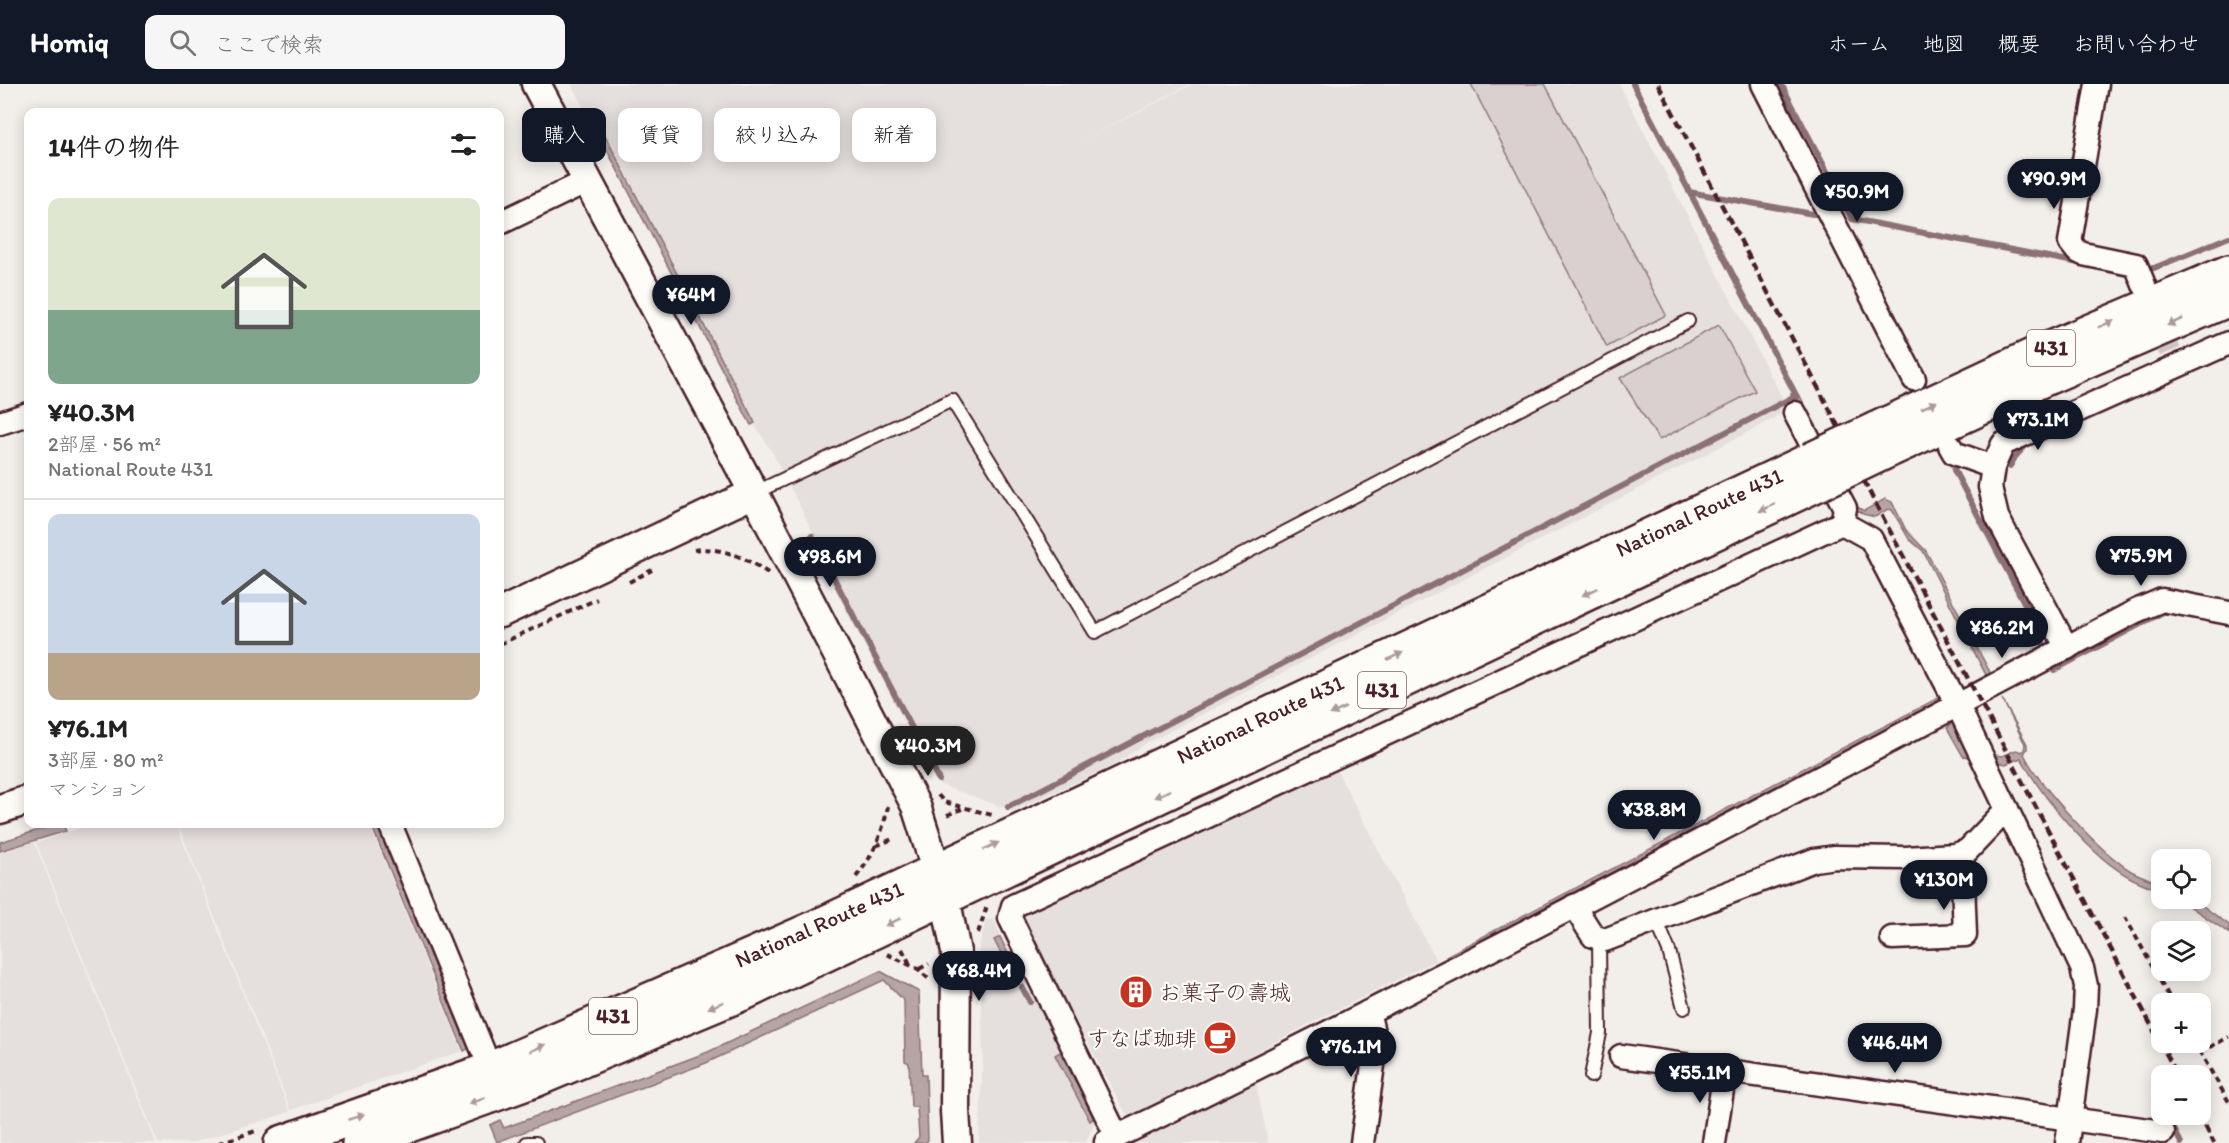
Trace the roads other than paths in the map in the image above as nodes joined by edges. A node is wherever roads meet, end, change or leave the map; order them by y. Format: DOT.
graph roads {
  1 [pos="536,84"];
  2 [pos="1763,84"];
  3 [pos="2097,84"];
  4 [pos="587,181"];
  5 [pos="504,221"];
  6 [pos="2229,272"];
  7 [pos="2144,285"];
  8 [pos="2229,299"];
  9 [pos="1688,321"];
  10 [pos="2229,343"];
  11 [pos="1914,379"];
  12 [pos="1795,412"];
  13 [pos="24,415"];
  14 [pos="0,423"];
  15 [pos="1879,441"];
  16 [pos="1950,446"];
  17 [pos="1993,467"];
  18 [pos="754,493"];
  19 [pos="1842,524"];
  20 [pos="504,611"];
  21 [pos="2229,613"];
  22 [pos="2067,648"];
  23 [pos="1958,706"];
  24 [pos="24,801"];
  25 [pos="0,809"];
  26 [pos="2007,809"];
  27 [pos="392,828"];
  28 [pos="1962,853"];
  29 [pos="942,884"];
  30 [pos="1574,906"];
  31 [pos="1656,919"];
  32 [pos="1599,938"];
  33 [pos="1892,939"];
  34 [pos="1684,1008"];
  35 [pos="1368,1012"];
  36 [pos="483,1051"];
  37 [pos="1621,1056"];
  38 [pos="1725,1070"];
  39 [pos="1590,1076"];
  40 [pos="2070,1120"];
  41 [pos="2163,1132"];
  42 [pos="275,1135"];
  43 [pos="1111,1140"];
  44 [pos="359,1143"];
  45 [pos="527,1143"];
  46 [pos="536,1143"];
  47 [pos="957,1143"];
  48 [pos="1362,1143"];
  49 [pos="1714,1143"];
  50 [pos="2067,1143"];
  1 -- 4 [label="street"];
  2 -- 11 [label="street"];
  3 -- 7 [label="street"];
  4 -- 5 [label="street"];
  4 -- 18 [label="street"];
  15 -- 6 [label="highway, National Route 431 / 431, one-way"];
  8 -- 15 [label="highway, National Route 431 / 431, one-way"];
  9 -- 18 [label="lane"];
  10 -- 17 [label="street"];
  12 -- 19 [label="street"];
  13 -- 14 [label="street"];
  15 -- 29 [label="highway, National Route 431 / 431, bridge"];
  16 -- 17 [label="street"];
  17 -- 22 [label="street"];
  18 -- 20 [label="street"];
  18 -- 29 [label="street"];
  19 -- 23 [label="street"];
  19 -- 43 [label="street"];
  21 -- 22 [label="street"];
  22 -- 23 [label="street"];
  23 -- 26 [label="street"];
  23 -- 30 [label="street"];
  24 -- 25 [label="street"];
  26 -- 28 [label="street"];
  26 -- 40 [label="street"];
  27 -- 36 [label="street"];
  28 -- 31 [label="street"];
  28 -- 33 [label="street"];
  42 -- 29 [label="highway, National Route 431 / 431, one-way"];
  29 -- 44 [label="highway, National Route 431 / 431, one-way"];
  29 -- 47 [label="street"];
  30 -- 32 [label="street"];
  30 -- 35 [label="street"];
  31 -- 32 [label="street"];
  31 -- 34 [label="lane"];
  32 -- 39 [label="lane"];
  35 -- 43 [label="street"];
  35 -- 48 [label="street"];
  37 -- 38 [label="street"];
  38 -- 40 [label="street"];
  38 -- 49 [label="street"];
  40 -- 41 [label="street"];
  40 -- 50 [label="street"];
  45 -- 46 [label="lane"];
}
